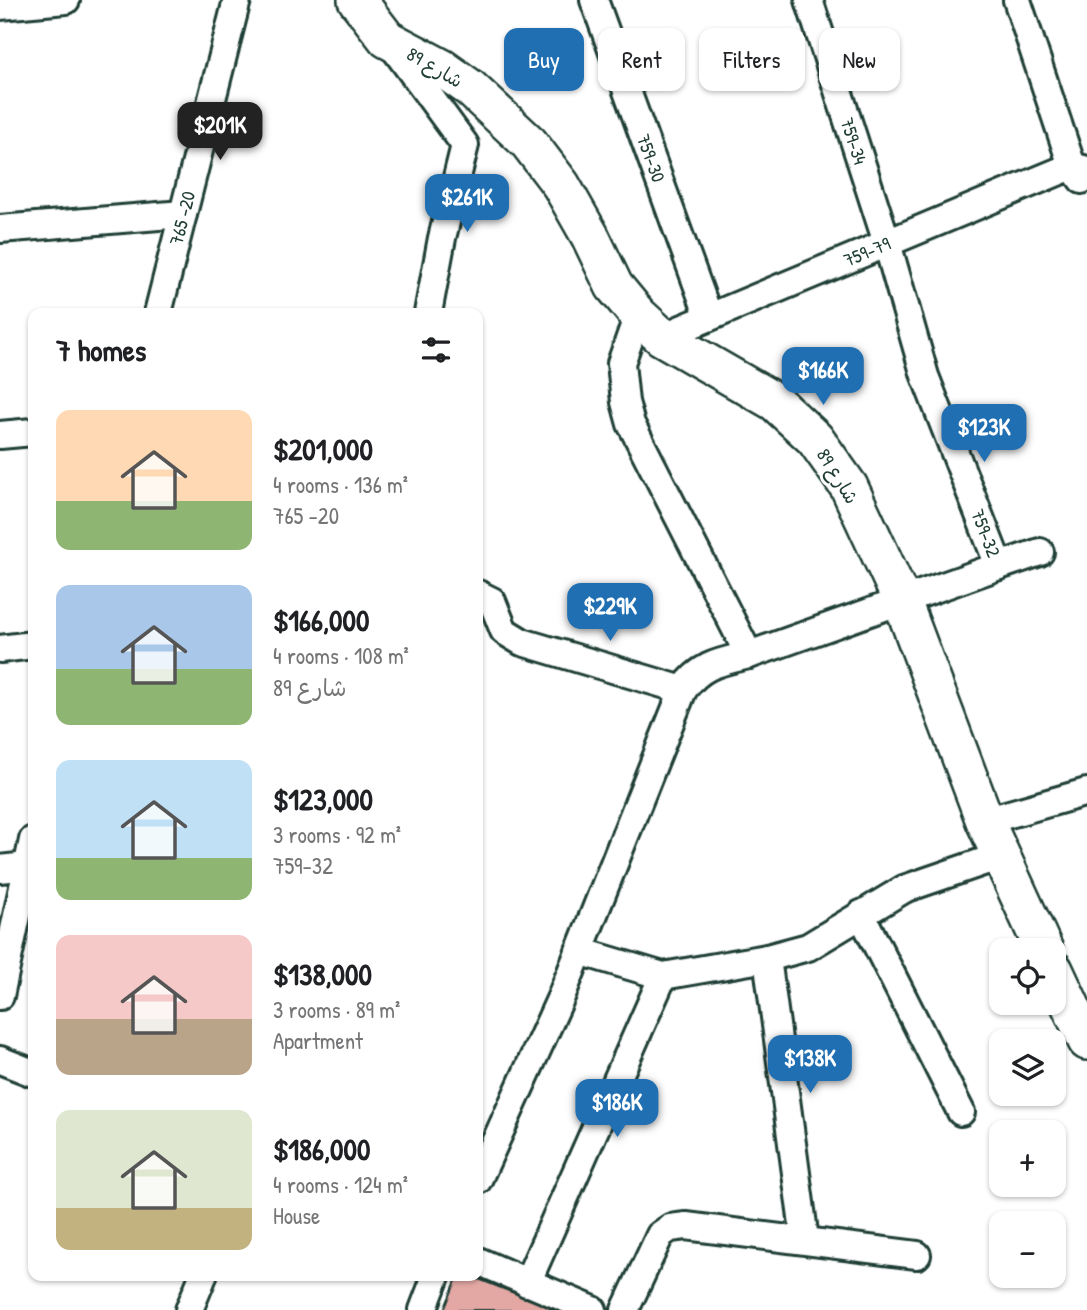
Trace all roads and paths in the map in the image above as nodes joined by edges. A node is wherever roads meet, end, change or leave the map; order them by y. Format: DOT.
graph roads {
  1 [pos="66,0"];
  2 [pos="237,0"];
  3 [pos="357,0"];
  4 [pos="594,0"];
  5 [pos="809,0"];
  6 [pos="1017,0"];
  7 [pos="0,6"];
  8 [pos="387,39"];
  9 [pos="1082,174"];
  10 [pos="183,214"];
  11 [pos="0,229"];
  12 [pos="887,243"];
  13 [pos="159,308"];
  14 [pos="429,308"];
  15 [pos="709,317"];
  16 [pos="650,326"];
  17 [pos="28,432"];
  18 [pos="0,435"];
  19 [pos="1040,552"];
  20 [pos="999,566"];
  21 [pos="483,596"];
  22 [pos="902,601"];
  23 [pos="28,646"];
  24 [pos="0,649"];
  25 [pos="749,654"];
  26 [pos="683,690"];
  27 [pos="1087,792"];
  28 [pos="985,821"];
  29 [pos="1000,856"];
  30 [pos="28,862"];
  31 [pos="27,866"];
  32 [pos="0,869"];
  33 [pos="862,914"];
  34 [pos="1038,938"];
  35 [pos="579,951"];
  36 [pos="767,958"];
  37 [pos="663,976"];
  38 [pos="0,996"];
  39 [pos="1066,996"];
  40 [pos="1087,1041"];
  41 [pos="0,1060"];
  42 [pos="28,1071"];
  43 [pos="961,1112"];
  44 [pos="483,1169"];
  45 [pos="805,1240"];
  46 [pos="917,1255"];
  47 [pos="483,1263"];
  48 [pos="201,1281"];
  49 [pos="434,1281"];
  50 [pos="527,1283"];
  51 [pos="189,1310"];
  52 [pos="423,1310"];
  53 [pos="593,1310"];
  54 [pos="625,1310"];
  1 -- 7 [label="street"];
  2 -- 10 [label="street, 765 -20"];
  3 -- 8 [label="street"];
  4 -- 15 [label="street, 759-30"];
  5 -- 12 [label="street, 759-34"];
  6 -- 9 [label="street"];
  8 -- 14 [label="street"];
  8 -- 16 [label="street, شارع 89"];
  9 -- 12 [label="street, 759-79"];
  10 -- 11 [label="street"];
  10 -- 13 [label="street, 765 -20"];
  12 -- 15 [label="street, 759-79"];
  12 -- 20 [label="street, 759-32"];
  15 -- 16 [label="street, 759-79"];
  16 -- 22 [label="street, شارع 89"];
  16 -- 25 [label="street"];
  17 -- 18 [label="street"];
  19 -- 20 [label="street"];
  20 -- 22 [label="street, 759-32"];
  21 -- 26 [label="street"];
  22 -- 25 [label="street, 759-32"];
  22 -- 28 [label="street, شارع 89"];
  23 -- 24 [label="street"];
  25 -- 26 [label="street, 759-32"];
  26 -- 35 [label="street"];
  27 -- 28 [label="street"];
  28 -- 29 [label="street, شارع 89"];
  29 -- 33 [label="street"];
  29 -- 34 [label="street, شارع 89"];
  30 -- 31 [label="street"];
  31 -- 32 [label="street"];
  31 -- 38 [label="street"];
  33 -- 36 [label="street"];
  33 -- 43 [label="street"];
  35 -- 37 [label="street"];
  35 -- 44 [label="street"];
  36 -- 37 [label="street"];
  36 -- 45 [label="street"];
  37 -- 50 [label="street"];
  39 -- 40 [label="street"];
  41 -- 42 [label="street"];
  45 -- 46 [label="street"];
  45 -- 54 [label="street"];
  47 -- 50 [label="street"];
  48 -- 51 [label="street"];
  49 -- 52 [label="street"];
  50 -- 53 [label="street"];
}
